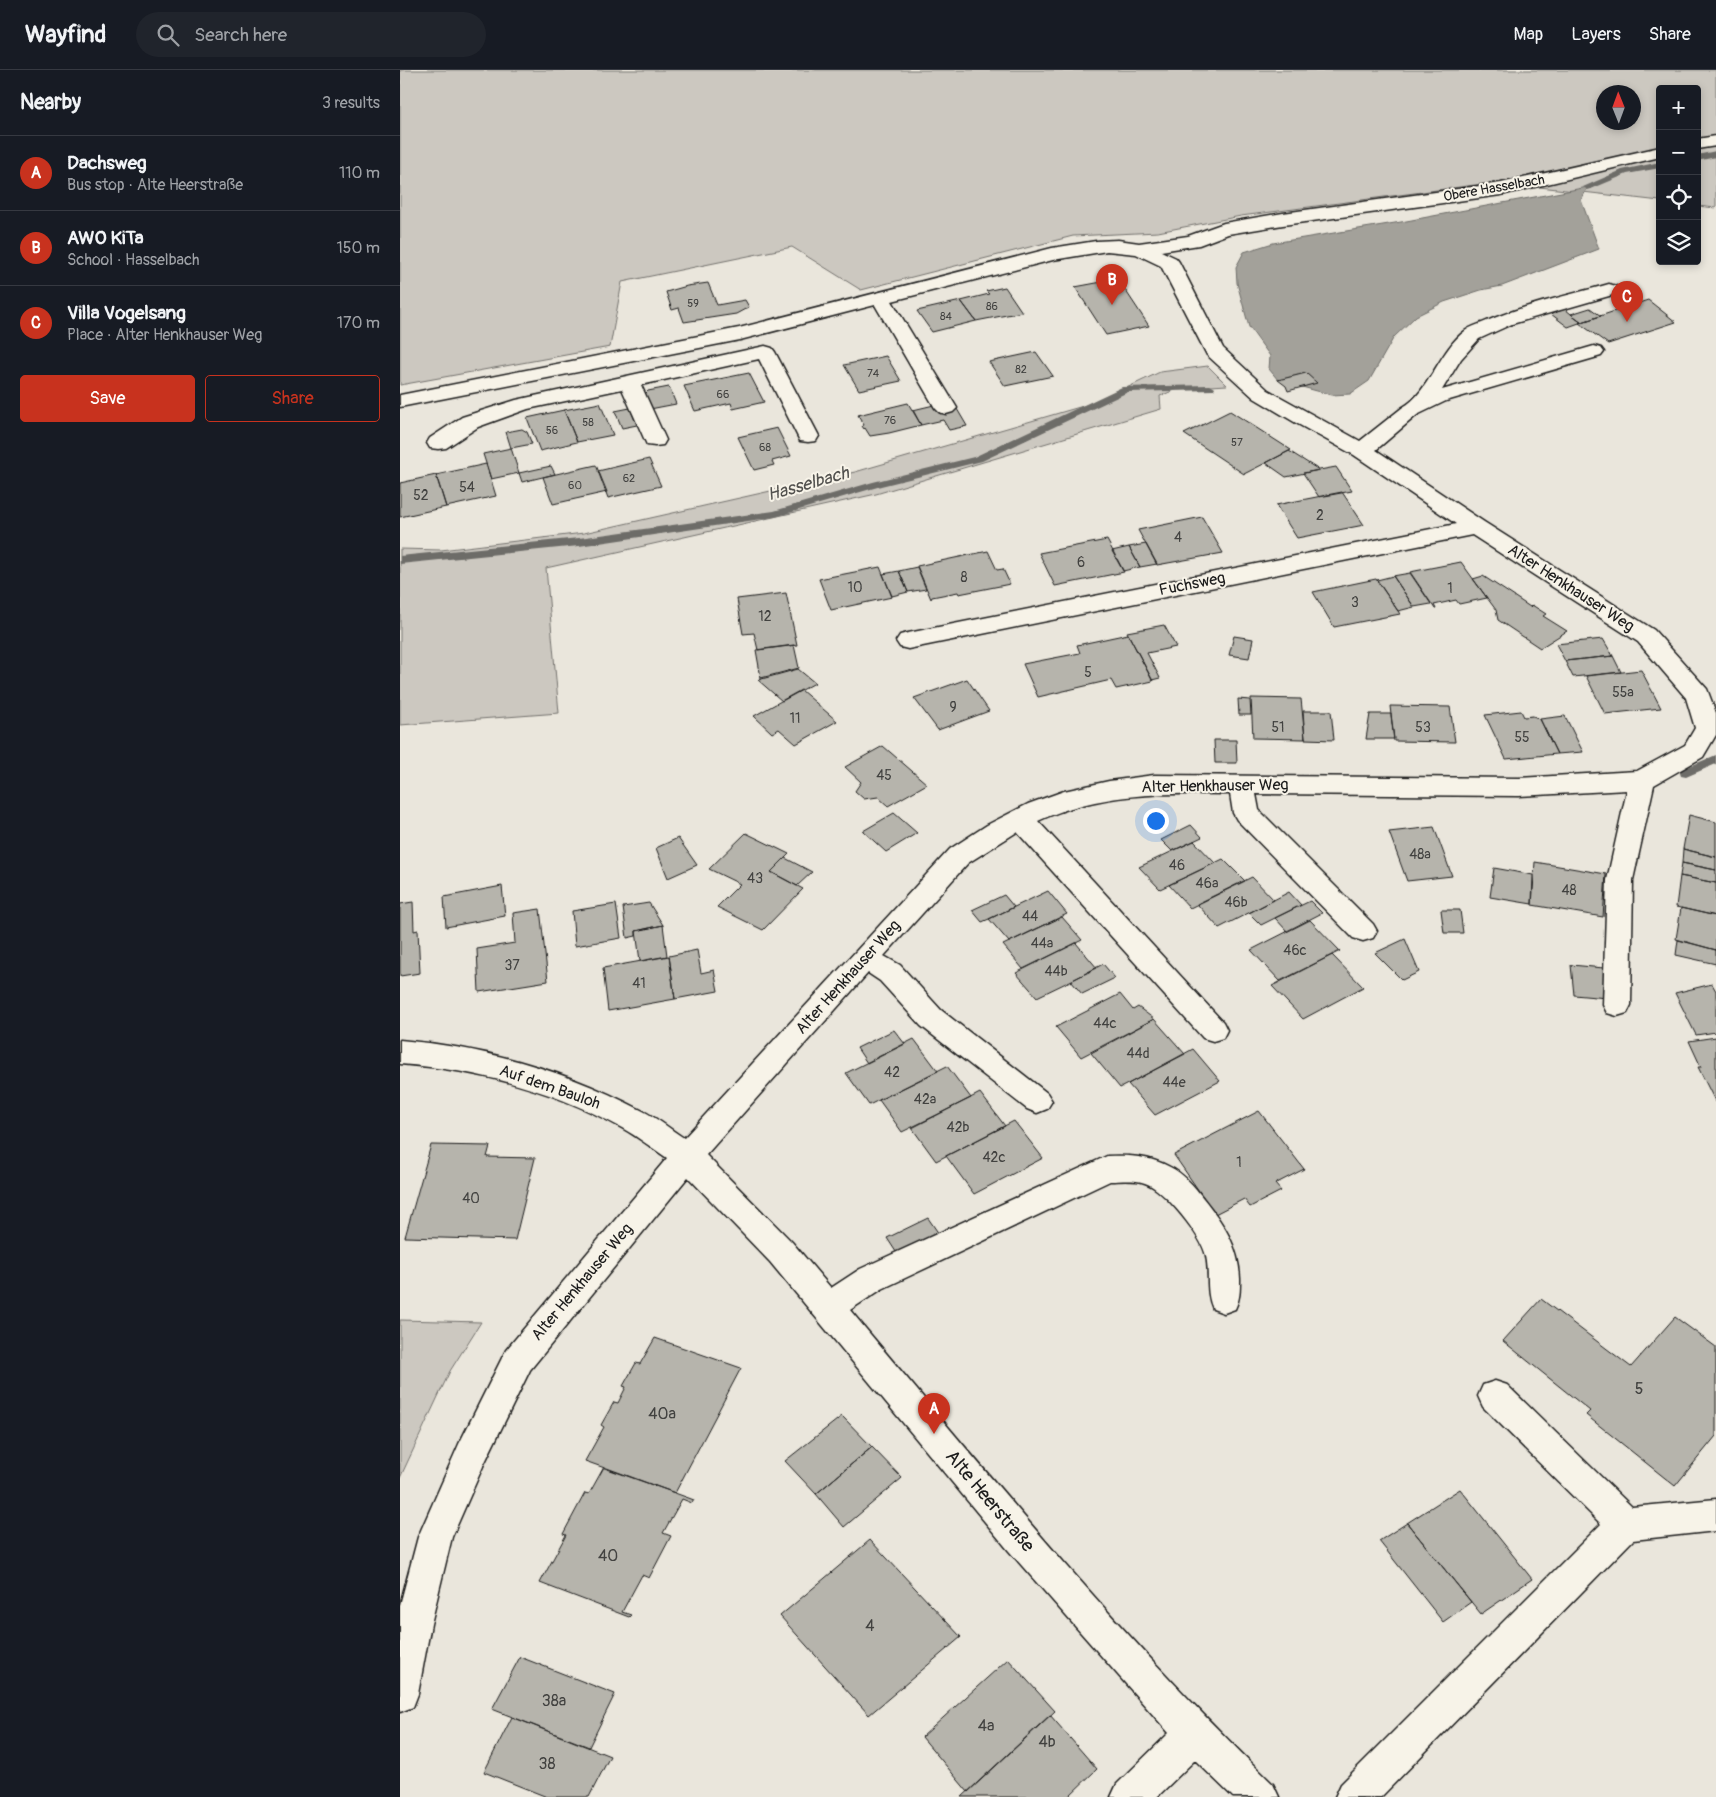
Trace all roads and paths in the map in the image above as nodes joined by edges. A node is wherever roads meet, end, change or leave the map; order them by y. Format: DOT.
graph roads {
  1 [pos="1716,141"];
  2 [pos="1701,143"];
  3 [pos="1656,153"];
  4 [pos="1192,241"];
  5 [pos="1140,249"];
  6 [pos="1169,262"];
  7 [pos="1609,290"];
  8 [pos="881,299"];
  9 [pos="753,330"];
  10 [pos="765,352"];
  11 [pos="1594,352"];
  12 [pos="629,382"];
  13 [pos="400,401"];
  14 [pos="1417,407"];
  15 [pos="946,408"];
  16 [pos="808,436"];
  17 [pos="655,440"];
  18 [pos="438,442"];
  19 [pos="1362,450"];
  20 [pos="1476,527"];
  21 [pos="908,641"];
  22 [pos="1712,729"];
  23 [pos="1642,780"];
  24 [pos="1242,784"];
  25 [pos="1021,819"];
  26 [pos="1364,931"];
  27 [pos="866,958"];
  28 [pos="1617,1005"];
  29 [pos="1213,1030"];
  30 [pos="400,1052"];
  31 [pos="1037,1100"];
  32 [pos="686,1156"];
  33 [pos="1224,1298"];
  34 [pos="828,1307"];
  35 [pos="1495,1396"];
  36 [pos="1716,1515"];
  37 [pos="1625,1524"];
  38 [pos="400,1694"];
  39 [pos="1196,1734"];
  40 [pos="1130,1797"];
  41 [pos="1260,1797"];
  42 [pos="1354,1797"];
  1 -- 2 [label="street"];
  3 -- 4 [label="street, Obere Hasselbach"];
  4 -- 5 [label="street"];
  4 -- 6 [label="street"];
  5 -- 6 [label="street"];
  5 -- 8 [label="street"];
  6 -- 19 [label="street, Alter Henkhauser Weg"];
  7 -- 14 [label="street"];
  8 -- 9 [label="street"];
  8 -- 15 [label="street"];
  9 -- 10 [label="street"];
  9 -- 13 [label="street"];
  10 -- 12 [label="street"];
  10 -- 16 [label="street"];
  11 -- 14 [label="street"];
  12 -- 17 [label="street"];
  12 -- 18 [label="street"];
  14 -- 19 [label="street"];
  19 -- 20 [label="street, Alter Henkhauser Weg"];
  20 -- 21 [label="street, Fuchsweg"];
  20 -- 22 [label="street, Alter Henkhauser Weg"];
  22 -- 23 [label="street, Alter Henkhauser Weg"];
  23 -- 24 [label="street, Alter Henkhauser Weg"];
  23 -- 28 [label="street"];
  24 -- 25 [label="street, Alter Henkhauser Weg"];
  24 -- 26 [label="street"];
  25 -- 27 [label="street, Alter Henkhauser Weg"];
  25 -- 29 [label="street"];
  27 -- 31 [label="street"];
  27 -- 32 [label="street, Alter Henkhauser Weg"];
  30 -- 32 [label="street, Auf dem Bauloh"];
  32 -- 34 [label="street, Alte Heerstraße"];
  32 -- 38 [label="street, Alter Henkhauser Weg"];
  33 -- 34 [label="street"];
  34 -- 39 [label="street, Alte Heerstraße"];
  35 -- 37 [label="street"];
  36 -- 37 [label="street"];
  37 -- 42 [label="street"];
  39 -- 40 [label="street"];
  39 -- 41 [label="street, Alte Heerstraße"];
}
